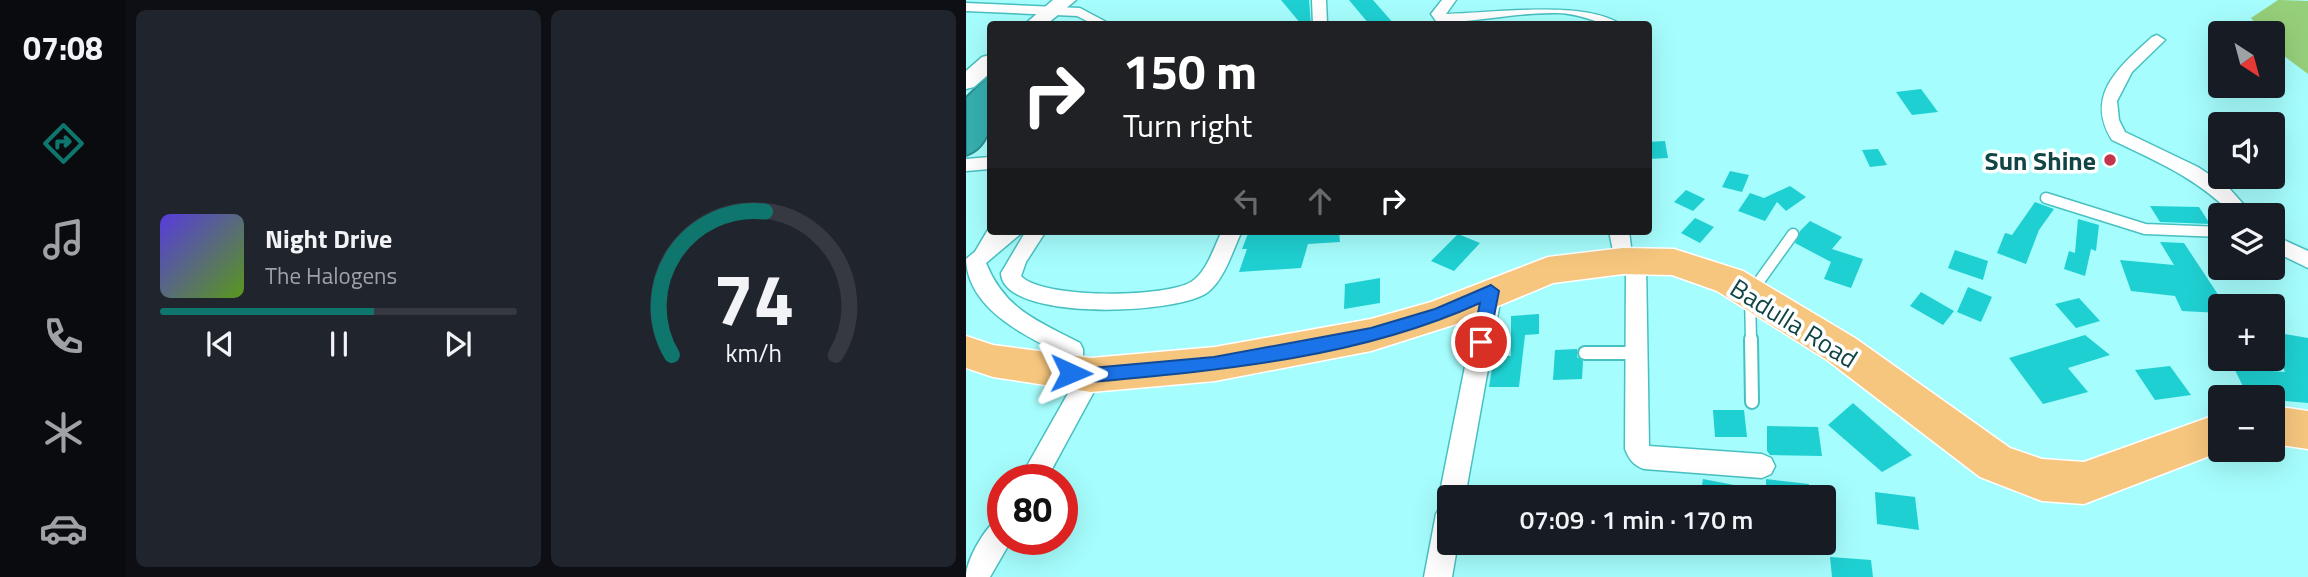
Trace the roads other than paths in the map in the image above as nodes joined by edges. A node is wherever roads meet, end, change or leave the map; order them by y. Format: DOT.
graph roads {
  1 [pos="1319,0"];
  2 [pos="1449,0"];
  3 [pos="1059,5"];
  4 [pos="966,8"];
  5 [pos="1039,21"];
  6 [pos="1097,21"];
  7 [pos="1320,21"];
  8 [pos="1607,21"];
  9 [pos="2157,40"];
  10 [pos="987,64"];
  11 [pos="966,82"];
  12 [pos="987,163"];
  13 [pos="966,165"];
  14 [pos="2046,198"];
  15 [pos="2232,203"];
  16 [pos="2208,231"];
  17 [pos="1793,234"];
  18 [pos="991,235"];
  19 [pos="1009,235"];
  20 [pos="1034,235"];
  21 [pos="1230,235"];
  22 [pos="2285,248"];
  23 [pos="1626,251"];
  24 [pos="2308,260"];
  25 [pos="975,261"];
  26 [pos="1491,291"];
  27 [pos="1750,293"];
  28 [pos="966,352"];
  29 [pos="1584,353"];
  30 [pos="1636,353"];
  31 [pos="1081,374"];
  32 [pos="1752,402"];
  33 [pos="2285,427"];
  34 [pos="2308,430"];
  35 [pos="2208,437"];
  36 [pos="1039,464"];
  37 [pos="1762,466"];
  38 [pos="1454,485"];
  39 [pos="988,555"];
  40 [pos="1442,555"];
  41 [pos="975,577"];
  42 [pos="1438,577"];
  1 -- 7 [label="street"];
  2 -- 8 [label="street"];
  3 -- 4 [label="street"];
  3 -- 5 [label="street"];
  3 -- 6 [label="street"];
  9 -- 15 [label="street"];
  10 -- 11 [label="street"];
  12 -- 13 [label="street"];
  14 -- 16 [label="lane"];
  17 -- 27 [label="lane"];
  18 -- 25 [label="lane"];
  19 -- 25 [label="street"];
  20 -- 21 [label="street"];
  22 -- 24 [label="street"];
  23 -- 26 [label="highway, Badulla Road"];
  23 -- 27 [label="highway, Badulla Road"];
  23 -- 30 [label="street"];
  25 -- 31 [label="street"];
  26 -- 31 [label="highway, Badulla Road"];
  26 -- 38 [label="street"];
  27 -- 32 [label="lane"];
  27 -- 35 [label="highway, Badulla Road"];
  28 -- 31 [label="highway, Badulla Road"];
  29 -- 30 [label="lane"];
  30 -- 37 [label="street"];
  31 -- 36 [label="street"];
  33 -- 34 [label="highway"];
  39 -- 41 [label="street"];
  40 -- 42 [label="street"];
}
